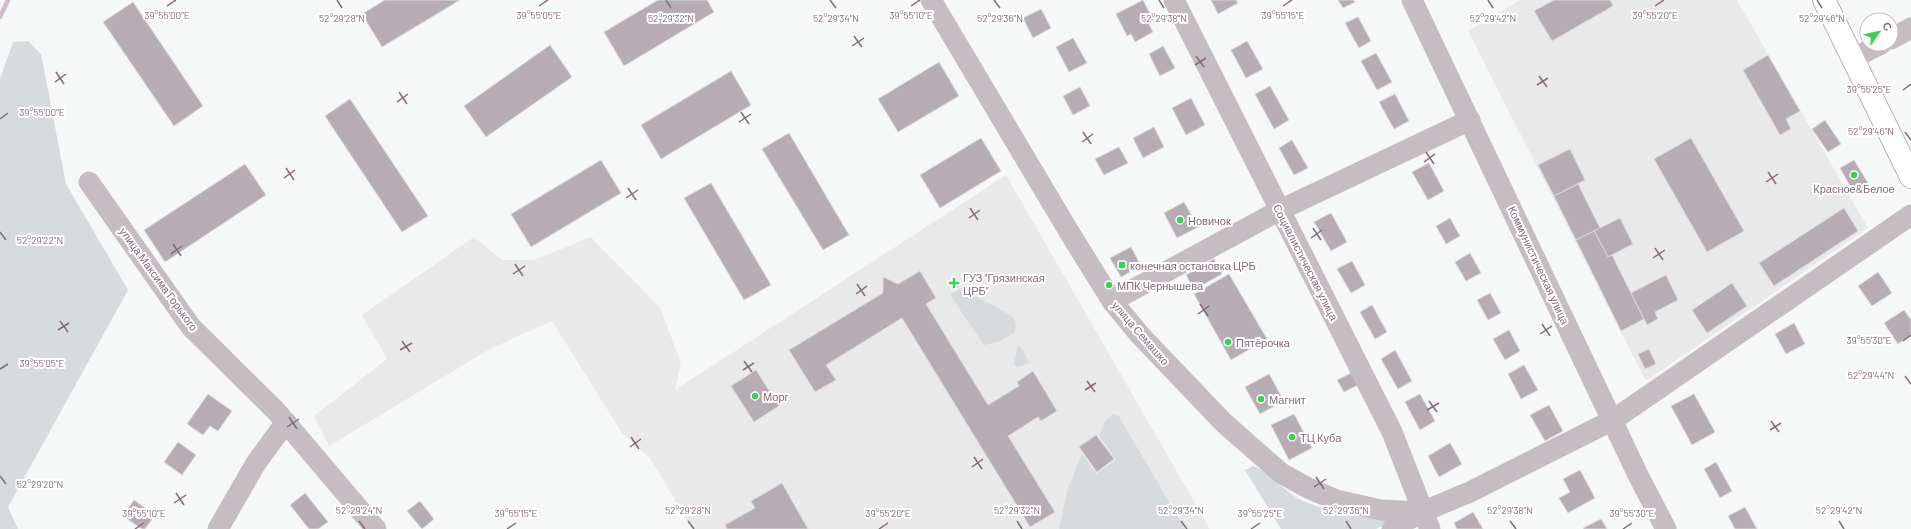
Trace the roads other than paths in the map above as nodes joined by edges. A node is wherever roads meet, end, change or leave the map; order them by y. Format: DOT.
graph roads {
  1 [pos="930,0"];
  2 [pos="1174,0"];
  3 [pos="1412,0"];
  4 [pos="1824,0"];
  5 [pos="1911,28"];
  6 [pos="1899,35"];
  7 [pos="1866,52"];
  8 [pos="1854,58"];
  9 [pos="1470,120"];
  10 [pos="1911,177"];
  11 [pos="89,182"];
  12 [pos="1280,210"];
  13 [pos="1911,215"];
  14 [pos="1112,301"];
  15 [pos="1613,420"];
  16 [pos="286,422"];
  17 [pos="1426,521"];
  18 [pos="218,529"];
  19 [pos="376,529"];
  20 [pos="1392,529"];
  21 [pos="1666,529"];
  1 -- 14 [label="street, улица Семашко"];
  2 -- 12 [label="street, Социалистическая улица"];
  3 -- 9 [label="street, Коммунистическая улица"];
  4 -- 8 [label="main road"];
  5 -- 6 [label="street"];
  7 -- 8 [label="street"];
  8 -- 10 [label="main road"];
  9 -- 12 [label="street"];
  9 -- 15 [label="street, Коммунистическая улица"];
  11 -- 16 [label="street, улица Максима Горького"];
  12 -- 14 [label="street"];
  12 -- 17 [label="street, Социалистическая улица"];
  13 -- 15 [label="street"];
  14 -- 17 [label="street, улица Семашко"];
  15 -- 17 [label="street"];
  15 -- 21 [label="street, Коммунистическая улица"];
  16 -- 18 [label="street"];
  16 -- 19 [label="street, улица Максима Горького"];
  17 -- 20 [label="street"];
}
